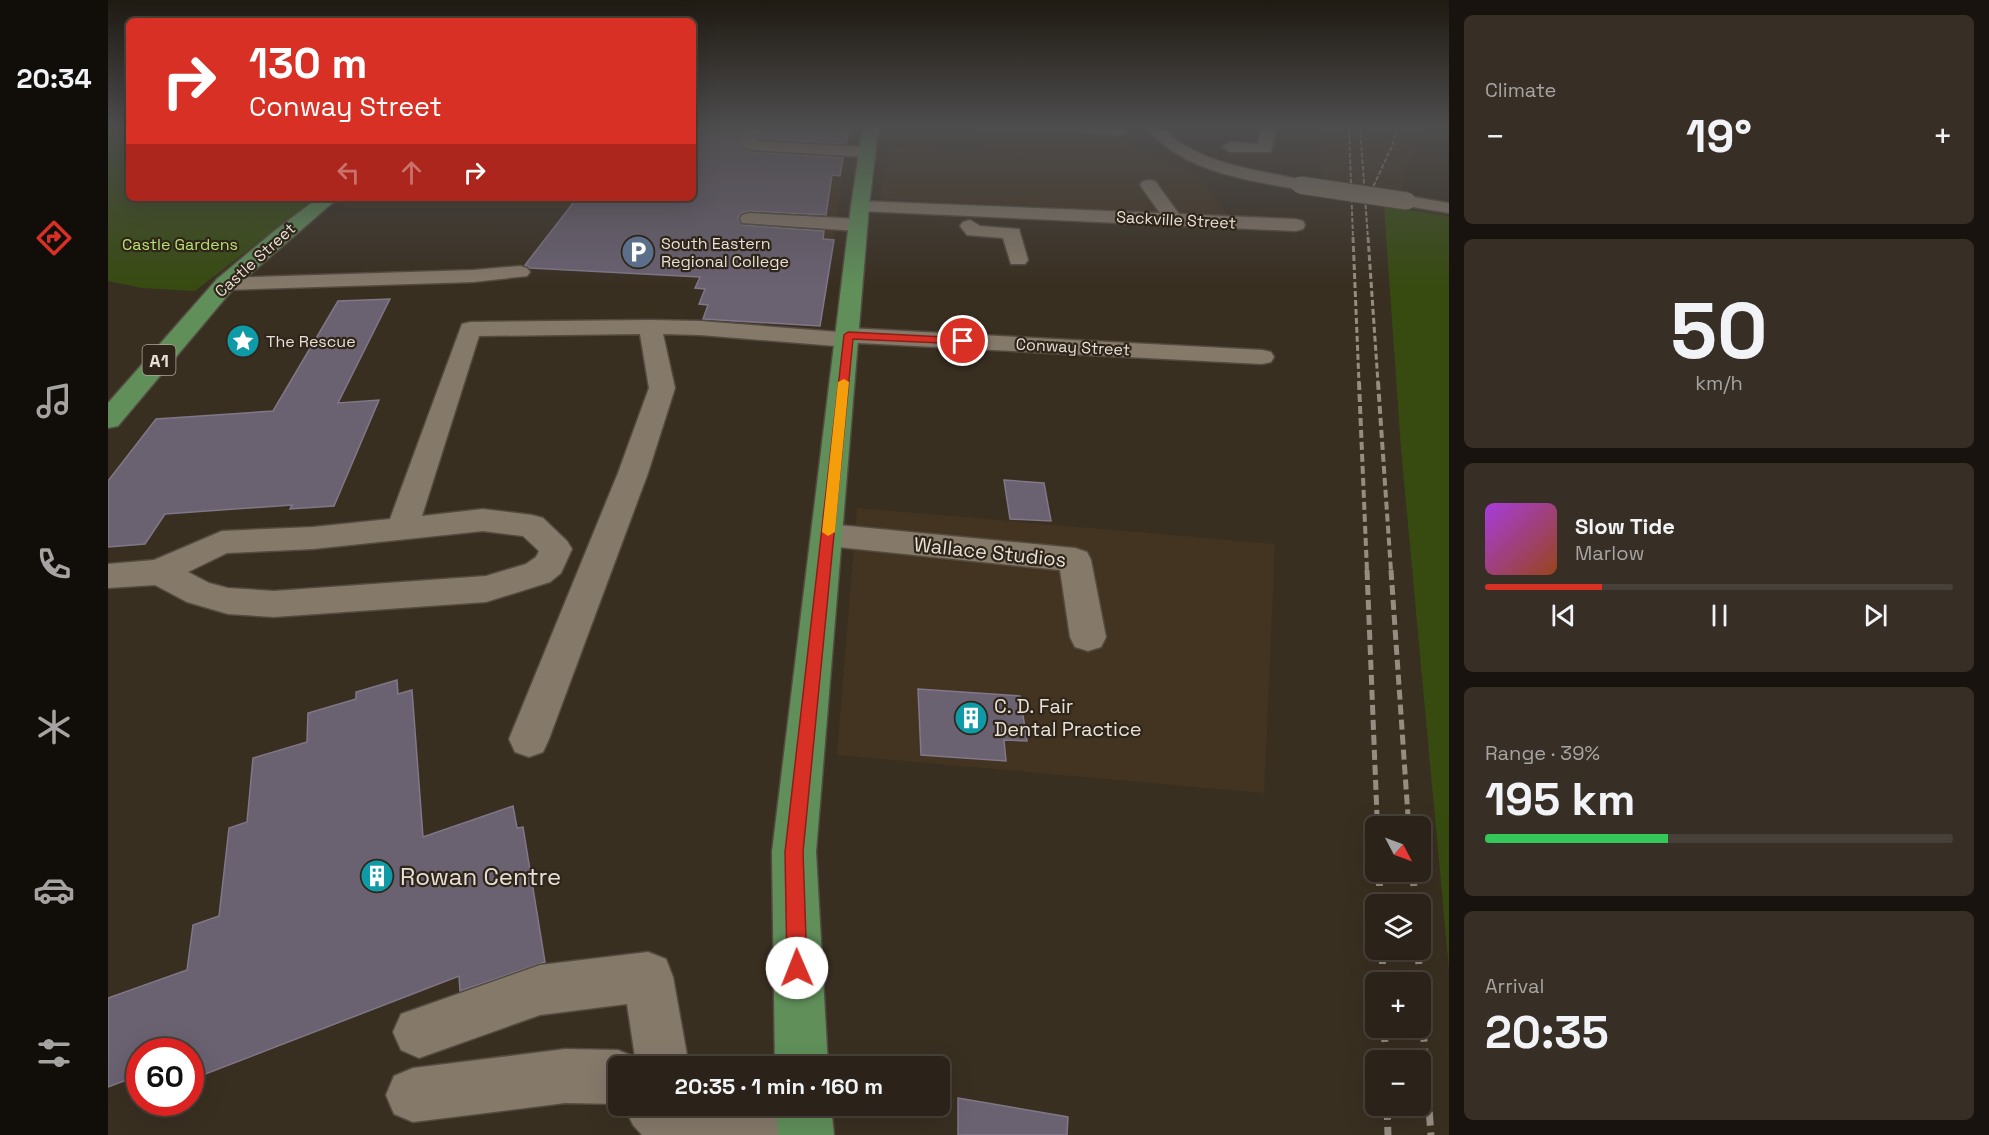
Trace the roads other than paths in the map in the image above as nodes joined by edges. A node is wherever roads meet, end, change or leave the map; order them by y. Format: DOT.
graph roads {
  1 [pos="862,180"];
  2 [pos="1272,180"];
  3 [pos="1149,185"];
  4 [pos="325,201"];
  5 [pos="1449,208"];
  6 [pos="967,210"];
  7 [pos="749,219"];
  8 [pos="1174,220"];
  9 [pos="1296,225"];
  10 [pos="852,231"];
  11 [pos="1018,260"];
  12 [pos="520,272"];
  13 [pos="218,292"];
  14 [pos="650,327"];
  15 [pos="842,331"];
  16 [pos="1262,357"];
  17 [pos="108,420"];
  18 [pos="402,529"];
  19 [pos="828,535"];
  20 [pos="549,565"];
  21 [pos="159,572"];
  22 [pos="108,576"];
  23 [pos="589,583"];
  24 [pos="1088,637"];
  25 [pos="529,739"];
  26 [pos="419,1032"];
  27 [pos="661,1056"];
  28 [pos="801,1056"];
  29 [pos="608,1077"];
  30 [pos="413,1095"];
  31 [pos="805,1116"];
  32 [pos="667,1119"];
  33 [pos="782,1135"];
  34 [pos="806,1135"];
  1 -- 10 [label="main road"];
  2 -- 5 [label="street, bridge"];
  3 -- 8 [label="street"];
  4 -- 13 [label="main road, Castle Street / A1"];
  6 -- 8 [label="street, Sackville Street"];
  6 -- 10 [label="street, Sackville Street"];
  6 -- 11 [label="street"];
  7 -- 10 [label="street, Sackville Street"];
  8 -- 9 [label="street, Sackville Street"];
  10 -- 15 [label="main road"];
  12 -- 13 [label="street"];
  13 -- 17 [label="main road, A1"];
  14 -- 15 [label="street, Conway Street"];
  14 -- 18 [label="street, Conway Street"];
  14 -- 23 [label="street"];
  15 -- 16 [label="street, Conway Street"];
  15 -- 19 [label="main road"];
  18 -- 20 [label="street"];
  18 -- 21 [label="street"];
  19 -- 24 [label="street, Wallace Studios"];
  19 -- 28 [label="main road"];
  20 -- 21 [label="street"];
  20 -- 23 [label="street"];
  21 -- 22 [label="street"];
  23 -- 25 [label="street"];
  26 -- 27 [label="street"];
  29 -- 30 [label="street"];
  31 -- 34 [label="main road"];
  32 -- 33 [label="street"];
}
